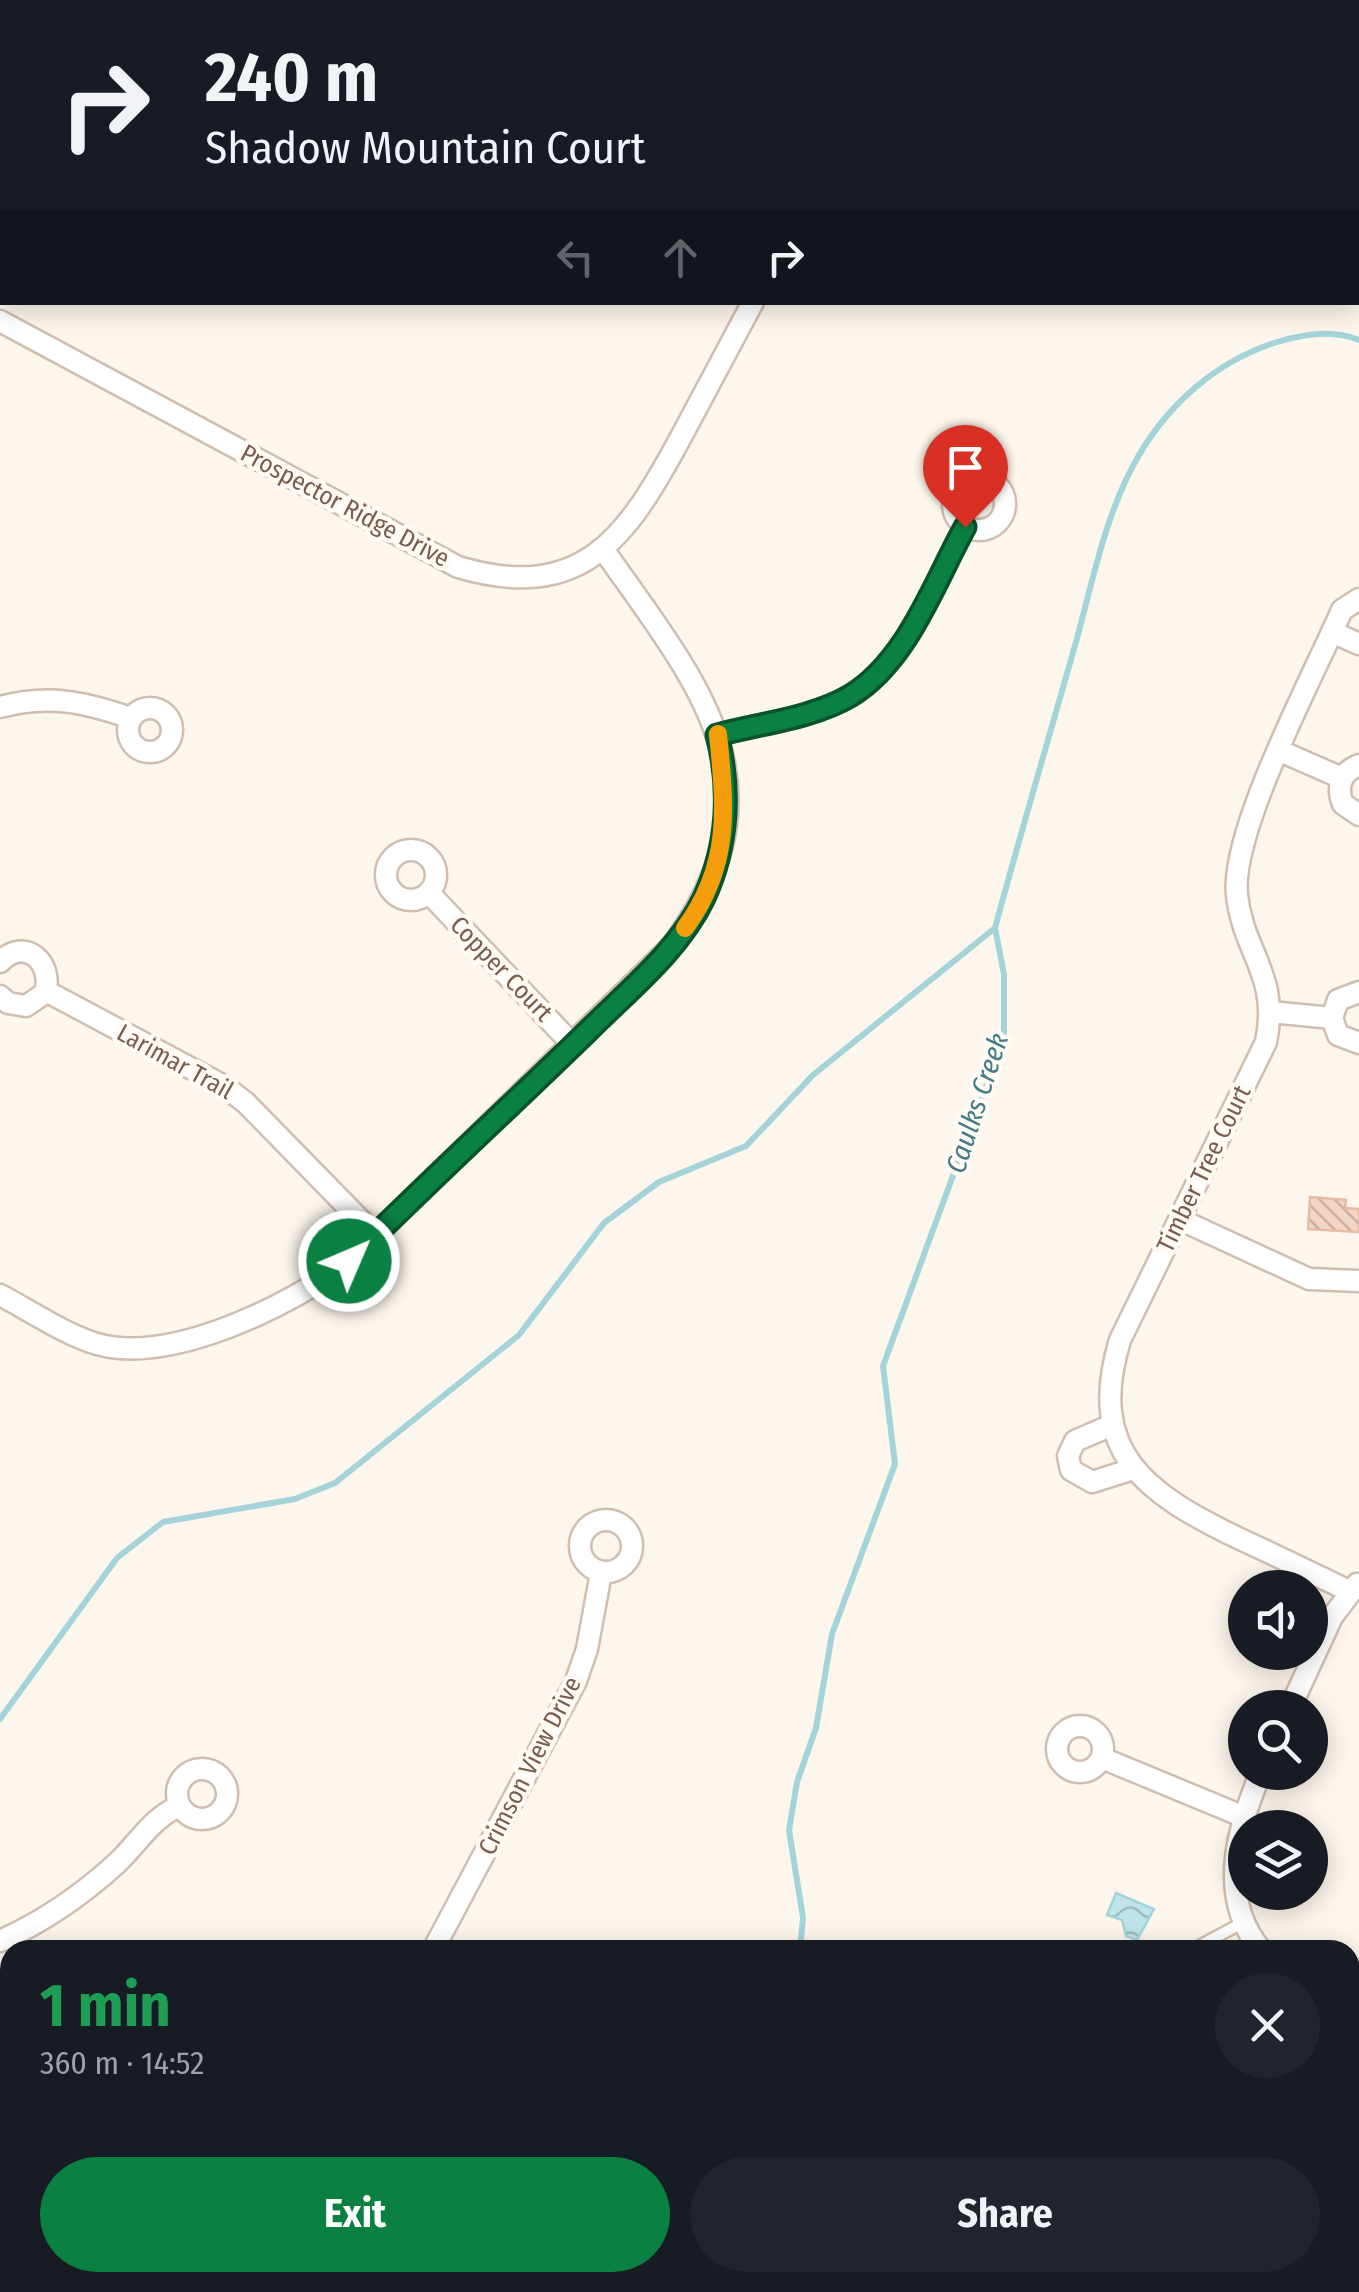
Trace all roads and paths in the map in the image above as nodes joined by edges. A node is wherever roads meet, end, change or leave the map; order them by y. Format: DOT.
graph roads {
  1 [pos="752,305"];
  2 [pos="0,322"];
  3 [pos="965,527"];
  4 [pos="603,550"];
  5 [pos="1359,599"];
  6 [pos="1332,632"];
  7 [pos="1359,644"];
  8 [pos="0,707"];
  9 [pos="131,718"];
  10 [pos="717,735"];
  11 [pos="1280,750"];
  12 [pos="1351,772"];
  13 [pos="1359,815"];
  14 [pos="429,893"];
  15 [pos="0,962"];
  16 [pos="46,991"];
  17 [pos="1359,992"];
  18 [pos="0,996"];
  19 [pos="1270,1012"];
  20 [pos="1332,1018"];
  21 [pos="1359,1044"];
  22 [pos="573,1045"];
  23 [pos="1180,1220"];
  24 [pos="375,1235"];
  25 [pos="1359,1280"];
  26 [pos="0,1295"];
  27 [pos="1112,1424"];
  28 [pos="1133,1468"];
  29 [pos="602,1573"];
  30 [pos="1354,1587"];
  31 [pos="1300,1690"];
  32 [pos="1102,1758"];
  33 [pos="179,1806"];
  34 [pos="1228,1810"];
  35 [pos="1240,1910"];
  36 [pos="1242,1922"];
  37 [pos="2,1940"];
  38 [pos="438,1940"];
  39 [pos="1210,1940"];
  40 [pos="1254,1940"];
  1 -- 4 [label="street, Prospector Ridge Drive"];
  2 -- 4 [label="street, Prospector Ridge Drive"];
  3 -- 10 [label="street"];
  4 -- 10 [label="street"];
  5 -- 6 [label="street, Timber Tree Court"];
  6 -- 7 [label="street"];
  6 -- 11 [label="street, Timber Tree Court"];
  8 -- 9 [label="street"];
  10 -- 22 [label="street"];
  11 -- 12 [label="street"];
  11 -- 19 [label="street, Timber Tree Court"];
  12 -- 13 [label="street"];
  14 -- 22 [label="street, Copper Court"];
  15 -- 16 [label="street"];
  16 -- 18 [label="street"];
  16 -- 24 [label="street, Larimar Trail"];
  17 -- 20 [label="street"];
  19 -- 20 [label="street"];
  19 -- 23 [label="street, Timber Tree Court"];
  20 -- 21 [label="street"];
  22 -- 24 [label="street"];
  23 -- 25 [label="street"];
  23 -- 27 [label="street, Timber Tree Court"];
  24 -- 26 [label="street"];
  27 -- 28 [label="street, Timber Tree Court"];
  27 -- 28 [label="street"];
  28 -- 30 [label="street, Timber Tree Court"];
  29 -- 38 [label="street, Crimson View Drive"];
  30 -- 31 [label="street"];
  32 -- 34 [label="street"];
  33 -- 37 [label="street"];
  35 -- 36 [label="street"];
  36 -- 39 [label="lane"];
  36 -- 40 [label="street"];
}
